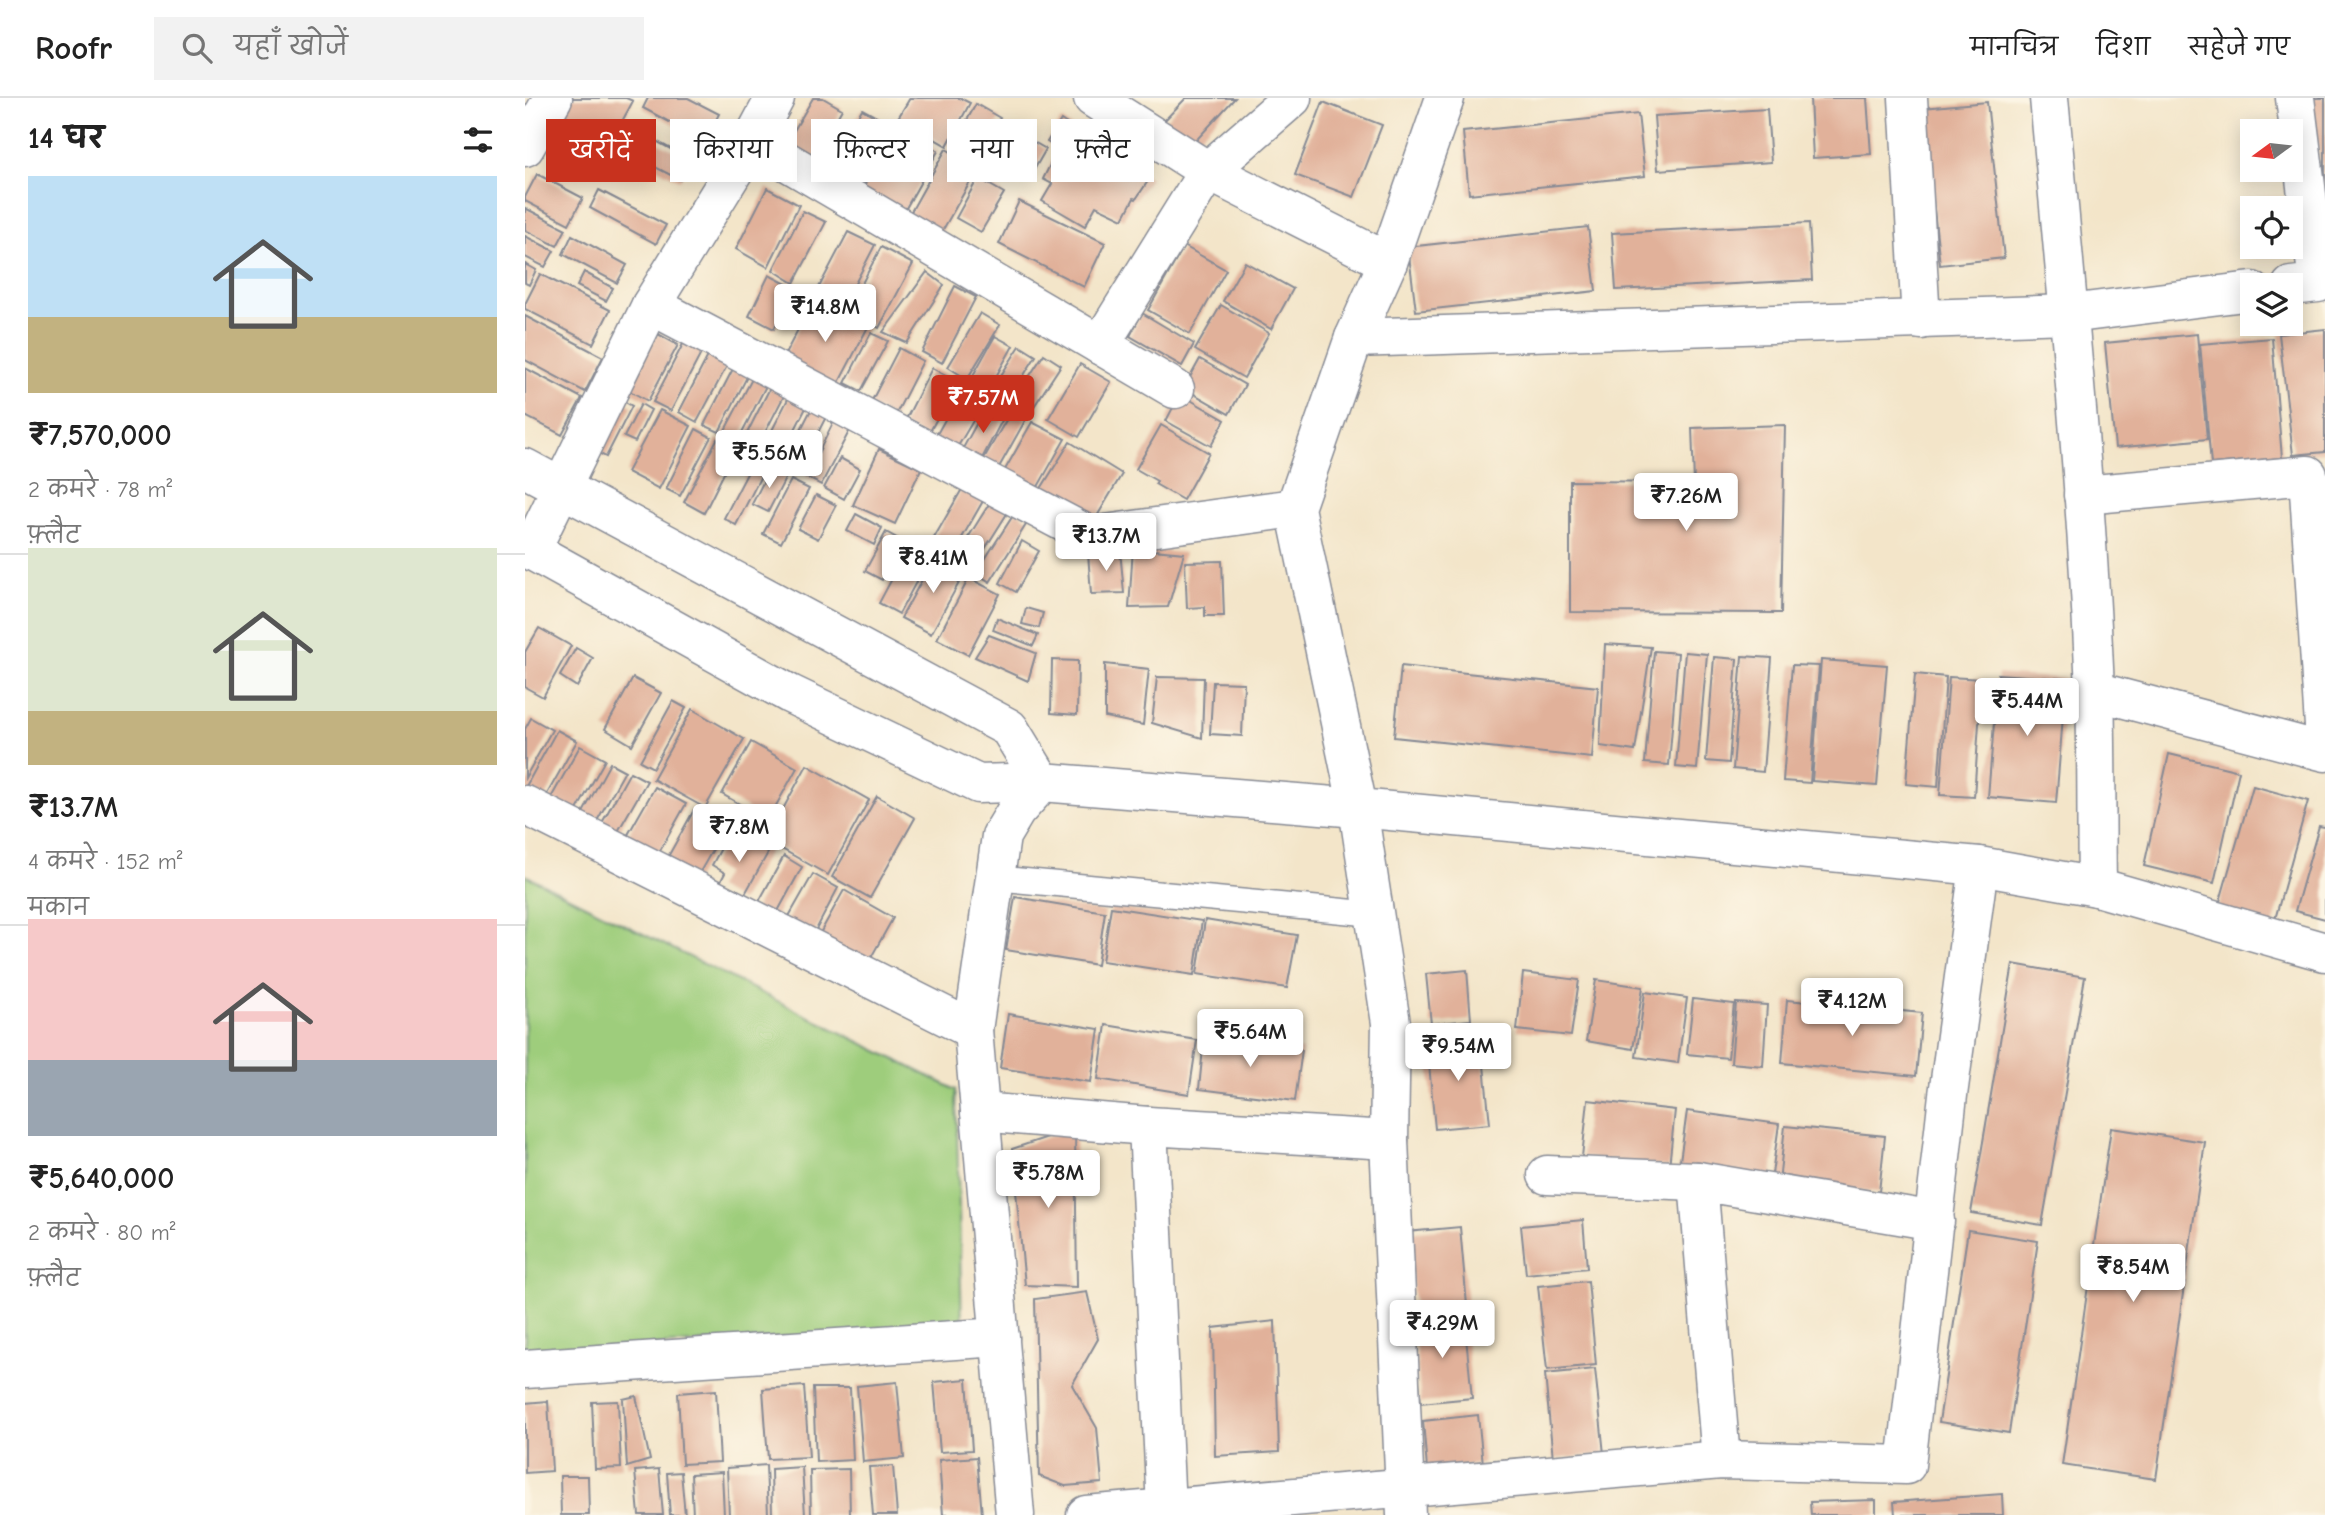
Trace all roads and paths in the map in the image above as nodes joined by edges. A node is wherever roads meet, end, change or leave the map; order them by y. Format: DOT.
graph roads {
  1 [pos="553,98"];
  2 [pos="775,98"];
  3 [pos="1094,98"];
  4 [pos="1292,98"];
  5 [pos="1445,98"];
  6 [pos="1908,98"];
  7 [pos="2049,98"];
  8 [pos="2295,98"];
  9 [pos="764,119"];
  10 [pos="525,147"];
  11 [pos="797,167"];
  12 [pos="1208,171"];
  13 [pos="727,182"];
  14 [pos="1388,262"];
  15 [pos="2303,285"];
  16 [pos="2240,293"];
  17 [pos="651,305"];
  18 [pos="2069,314"];
  19 [pos="1921,320"];
  20 [pos="1354,338"];
  21 [pos="1100,345"];
  22 [pos="1175,388"];
  23 [pos="525,468"];
  24 [pos="2317,474"];
  25 [pos="560,487"];
  26 [pos="2083,495"];
  27 [pos="1295,508"];
  28 [pos="528,548"];
  29 [pos="2095,691"];
  30 [pos="2325,742"];
  31 [pos="2325,752"];
  32 [pos="1042,782"];
  33 [pos="525,805"];
  34 [pos="1358,808"];
  35 [pos="1979,866"];
  36 [pos="994,878"];
  37 [pos="2097,887"];
  38 [pos="1375,914"];
  39 [pos="2325,952"];
  40 [pos="973,1030"];
  41 [pos="980,1112"];
  42 [pos="1148,1126"];
  43 [pos="1389,1140"];
  44 [pos="1547,1175"];
  45 [pos="1699,1181"];
  46 [pos="1935,1221"];
  47 [pos="1000,1337"];
  48 [pos="525,1369"];
  49 [pos="1721,1460"];
  50 [pos="1405,1501"];
  51 [pos="1166,1510"];
  52 [pos="1015,1515"];
  53 [pos="1086,1515"];
  1 -- 10 [label="street"];
  2 -- 9 [label="street"];
  3 -- 12 [label="street"];
  4 -- 12 [label="street"];
  5 -- 14 [label="street"];
  6 -- 19 [label="street"];
  7 -- 18 [label="street"];
  8 -- 15 [label="street"];
  11 -- 21 [label="street"];
  12 -- 14 [label="street"];
  12 -- 21 [label="street"];
  13 -- 17 [label="street"];
  14 -- 20 [label="street"];
  16 -- 18 [label="street"];
  17 -- 25 [label="street"];
  17 -- 27 [label="street"];
  18 -- 19 [label="street"];
  18 -- 26 [label="street"];
  19 -- 20 [label="street"];
  20 -- 27 [label="street"];
  21 -- 22 [label="street"];
  23 -- 25 [label="street"];
  24 -- 26 [label="street"];
  24 -- 30 [label="street"];
  25 -- 28 [label="street"];
  25 -- 32 [label="street"];
  26 -- 29 [label="street"];
  27 -- 34 [label="street"];
  28 -- 32 [label="street"];
  29 -- 31 [label="street"];
  29 -- 37 [label="street"];
  32 -- 34 [label="street"];
  32 -- 36 [label="street"];
  33 -- 40 [label="street"];
  34 -- 35 [label="street"];
  34 -- 38 [label="street"];
  35 -- 37 [label="street"];
  35 -- 46 [label="street"];
  36 -- 38 [label="lane"];
  36 -- 40 [label="street"];
  37 -- 39 [label="street"];
  38 -- 43 [label="street"];
  40 -- 41 [label="street"];
  41 -- 42 [label="street"];
  41 -- 47 [label="street"];
  42 -- 43 [label="street"];
  42 -- 51 [label="street"];
  43 -- 50 [label="street"];
  44 -- 45 [label="street"];
  45 -- 46 [label="street"];
  45 -- 49 [label="street"];
  46 -- 49 [label="street"];
  47 -- 48 [label="street"];
  47 -- 52 [label="street"];
  49 -- 50 [label="street"];
  50 -- 51 [label="street"];
  51 -- 53 [label="street"];
}
